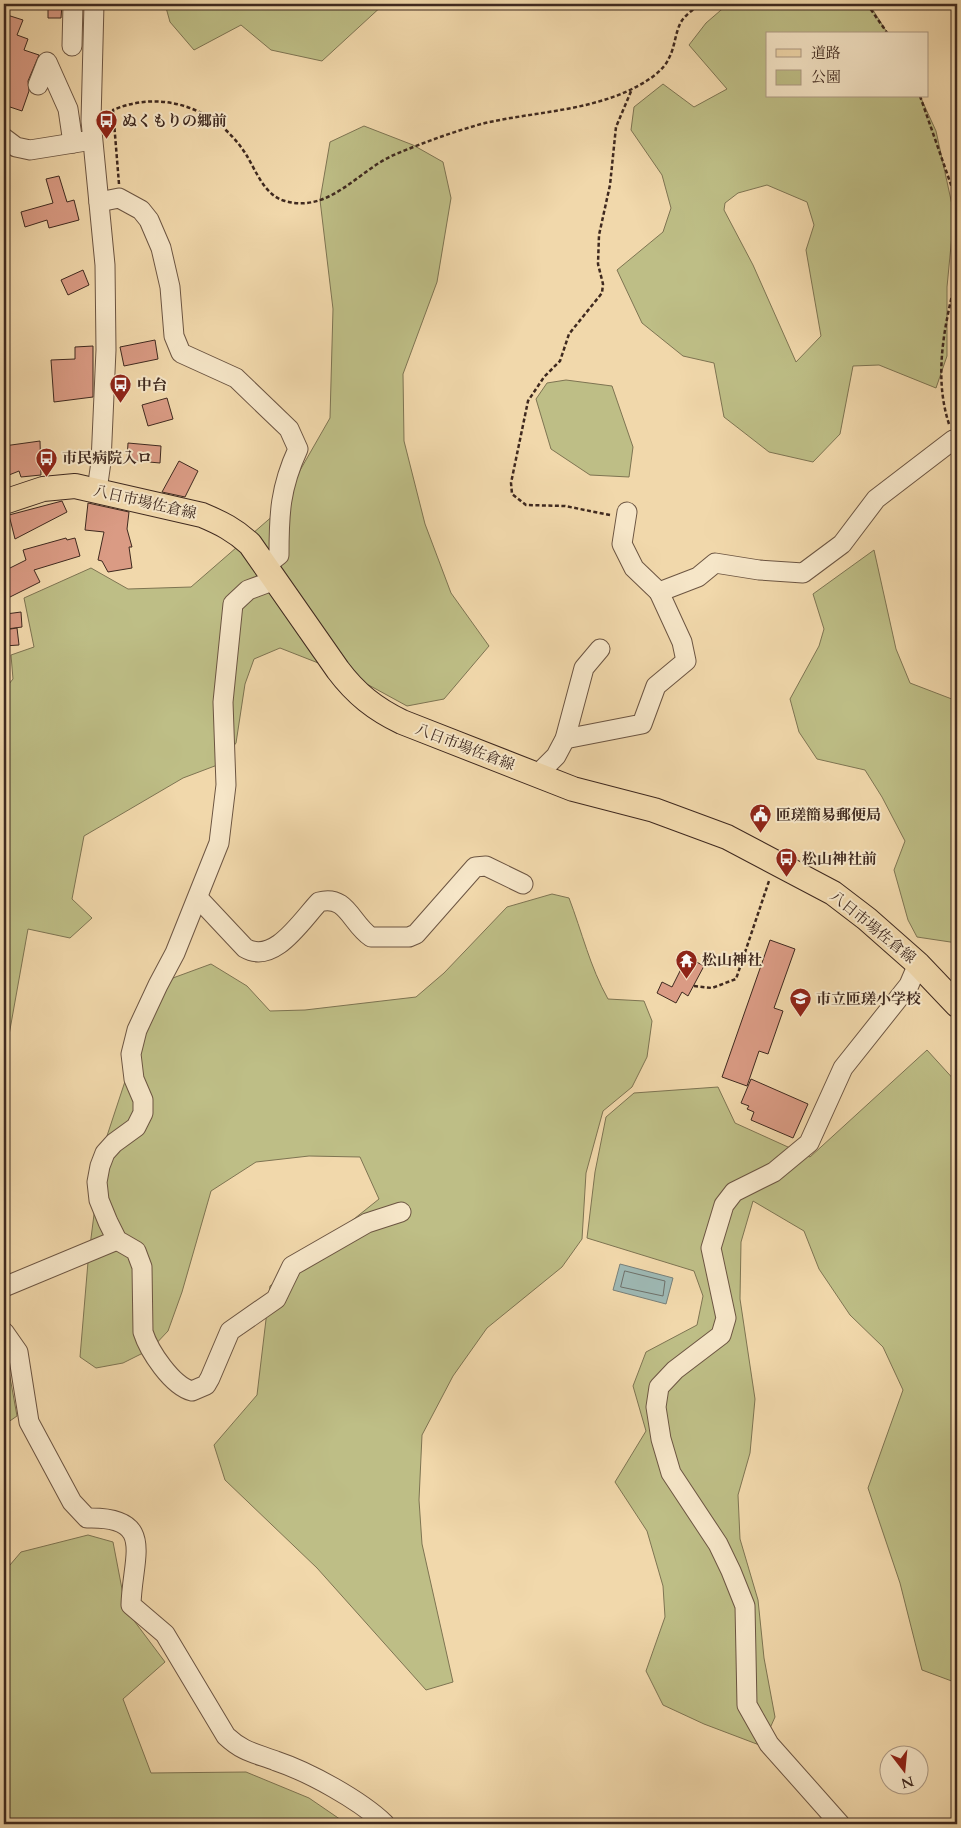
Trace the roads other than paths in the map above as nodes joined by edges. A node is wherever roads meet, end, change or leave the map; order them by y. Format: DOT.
graph roads {
  1 [pos="73,4"];
  2 [pos="94,4"];
  3 [pos="72,46"];
  4 [pos="38,85"];
  5 [pos="4,138"];
  6 [pos="92,140"];
  7 [pos="73,143"];
  8 [pos="99,202"];
  9 [pos="954,440"];
  10 [pos="97,490"];
  11 [pos="4,502"];
  12 [pos="626,512"];
  13 [pos="270,573"];
  14 [pos="659,592"];
  15 [pos="600,649"];
  16 [pos="565,739"];
  17 [pos="537,775"];
  18 [pos="523,884"];
  19 [pos="199,899"];
  20 [pos="918,964"];
  21 [pos="957,1005"];
  22 [pos="402,1212"];
  23 [pos="117,1240"];
  24 [pos="4,1287"];
  25 [pos="4,1332"];
  26 [pos="385,1824"];
  27 [pos="840,1824"];
  1 -- 3 [label="street"];
  2 -- 6 [label="street"];
  4 -- 7 [label="street"];
  5 -- 7 [label="street"];
  6 -- 7 [label="street"];
  6 -- 8 [label="street"];
  8 -- 10 [label="street"];
  8 -- 13 [label="street"];
  9 -- 14 [label="street"];
  10 -- 11 [label="main road, 八日市場佐倉線"];
  10 -- 13 [label="main road, 八日市場佐倉線"];
  12 -- 14 [label="street"];
  13 -- 17 [label="main road, 八日市場佐倉線"];
  13 -- 19 [label="street"];
  14 -- 16 [label="street"];
  15 -- 16 [label="street"];
  16 -- 17 [label="street"];
  17 -- 20 [label="main road, 八日市場佐倉線"];
  18 -- 19 [label="street"];
  19 -- 23 [label="street"];
  20 -- 21 [label="main road, 八日市場佐倉線"];
  20 -- 27 [label="street"];
  22 -- 23 [label="street"];
  23 -- 24 [label="street"];
  25 -- 26 [label="street"];
}
